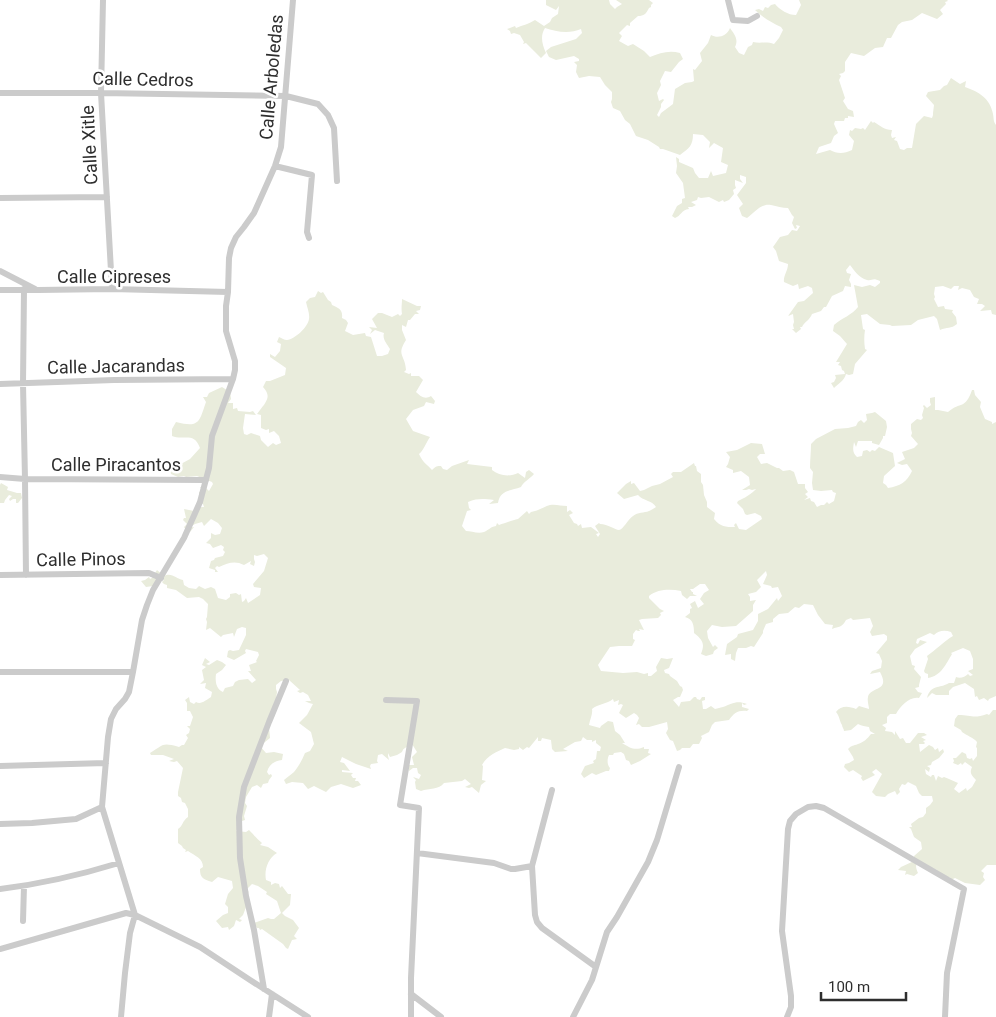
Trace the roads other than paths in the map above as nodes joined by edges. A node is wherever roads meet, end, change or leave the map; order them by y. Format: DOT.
graph roads {
  1 [pos="103,0"];
  2 [pos="293,0"];
  3 [pos="728,0"];
  4 [pos="757,16"];
  5 [pos="0,93"];
  6 [pos="101,93"];
  7 [pos="286,96"];
  8 [pos="275,166"];
  9 [pos="337,181"];
  10 [pos="0,198"];
  11 [pos="107,198"];
  12 [pos="309,238"];
  13 [pos="0,271"];
  14 [pos="24,289"];
  15 [pos="112,289"];
  16 [pos="0,290"];
  17 [pos="38,290"];
  18 [pos="228,292"];
  19 [pos="233,379"];
  20 [pos="0,384"];
  21 [pos="23,384"];
  22 [pos="0,477"];
  23 [pos="25,479"];
  24 [pos="206,480"];
  25 [pos="0,575"];
  26 [pos="26,575"];
  27 [pos="161,578"];
  28 [pos="0,672"];
  29 [pos="134,672"];
  30 [pos="286,682"];
  31 [pos="386,700"];
  32 [pos="106,763"];
  33 [pos="0,766"];
  34 [pos="679,767"];
  35 [pos="552,790"];
  36 [pos="102,807"];
  37 [pos="0,824"];
  38 [pos="417,853"];
  39 [pos="119,863"];
  40 [pos="532,866"];
  41 [pos="24,886"];
  42 [pos="0,889"];
  43 [pos="135,915"];
  44 [pos="23,921"];
  45 [pos="0,949"];
  46 [pos="596,967"];
  47 [pos="264,989"];
  48 [pos="272,994"];
  49 [pos="411,994"];
  50 [pos="121,1017"];
  51 [pos="269,1017"];
  52 [pos="308,1017"];
  53 [pos="411,1017"];
  54 [pos="442,1017"];
  55 [pos="573,1017"];
  56 [pos="787,1017"];
  57 [pos="945,1017"];
  1 -- 6 [label="street, Calle Xitle"];
  2 -- 7 [label="street, Calle Arboledas"];
  3 -- 4 [label="street"];
  5 -- 6 [label="street, Calle Cedros"];
  6 -- 7 [label="street, Calle Cedros"];
  6 -- 11 [label="street, Calle Xitle"];
  7 -- 8 [label="street, Calle Arboledas"];
  7 -- 9 [label="street, Calle Cedros"];
  8 -- 12 [label="street"];
  8 -- 18 [label="street, Calle Arboledas"];
  10 -- 11 [label="street"];
  11 -- 15 [label="street, Calle Xitle"];
  13 -- 17 [label="street"];
  14 -- 16 [label="street, Calle Cipreses"];
  14 -- 17 [label="street, Calle Cipreses"];
  14 -- 21 [label="street"];
  15 -- 17 [label="street, Calle Cipreses"];
  15 -- 18 [label="street, Calle Cipreses"];
  18 -- 19 [label="street, Calle Arboledas"];
  19 -- 21 [label="street, Calle Jacarandas"];
  19 -- 24 [label="street, Calle Arboledas"];
  20 -- 21 [label="street, Calle Jacarandas"];
  21 -- 23 [label="street"];
  22 -- 23 [label="street, Calle Piracantos"];
  23 -- 24 [label="street, Calle Piracantos"];
  23 -- 26 [label="street"];
  24 -- 27 [label="street, Calle Arboledas"];
  25 -- 26 [label="street, Calle Pinos"];
  26 -- 27 [label="street, Calle Pinos"];
  27 -- 29 [label="street, Calle Arboledas"];
  28 -- 29 [label="street"];
  29 -- 32 [label="street, Calle Arboledas"];
  30 -- 47 [label="street"];
  31 -- 38 [label="street"];
  32 -- 33 [label="street"];
  32 -- 36 [label="street, Calle Arboledas"];
  34 -- 46 [label="street"];
  35 -- 40 [label="street"];
  36 -- 37 [label="street"];
  36 -- 39 [label="street, Calle Arboledas"];
  38 -- 40 [label="street"];
  38 -- 49 [label="street"];
  39 -- 41 [label="street"];
  39 -- 43 [label="street, Calle Arboledas"];
  40 -- 46 [label="street"];
  41 -- 42 [label="street"];
  41 -- 44 [label="street"];
  43 -- 45 [label="street"];
  43 -- 47 [label="street"];
  43 -- 50 [label="street"];
  46 -- 55 [label="street"];
  47 -- 48 [label="street"];
  48 -- 51 [label="street"];
  48 -- 52 [label="street"];
  49 -- 53 [label="street"];
  49 -- 54 [label="street"];
  56 -- 57 [label="street"];
}
